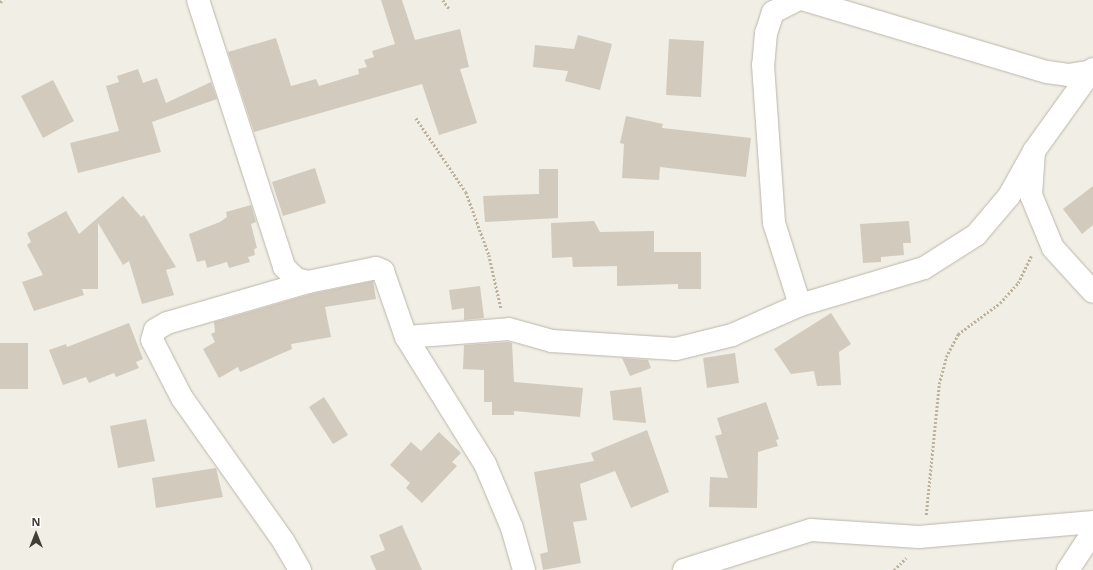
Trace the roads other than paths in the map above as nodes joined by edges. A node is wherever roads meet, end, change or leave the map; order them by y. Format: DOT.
graph roads {
  1 [pos="198,0"];
  2 [pos="797,0"];
  3 [pos="806,0"];
  4 [pos="1092,70"];
  5 [pos="1034,151"];
  6 [pos="308,282"];
  7 [pos="1093,292"];
  8 [pos="800,305"];
  9 [pos="406,336"];
  10 [pos="1093,522"];
  11 [pos="1093,532"];
  12 [pos="300,570"];
  13 [pos="524,570"];
  14 [pos="684,570"];
  15 [pos="1068,570"];
  1 -- 6 [label="street"];
  2 -- 8 [label="street"];
  3 -- 4 [label="street"];
  4 -- 5 [label="street"];
  5 -- 7 [label="street"];
  5 -- 8 [label="street"];
  6 -- 9 [label="street"];
  6 -- 12 [label="street"];
  8 -- 9 [label="street"];
  9 -- 13 [label="street"];
  10 -- 14 [label="street"];
  11 -- 15 [label="street"];
}
